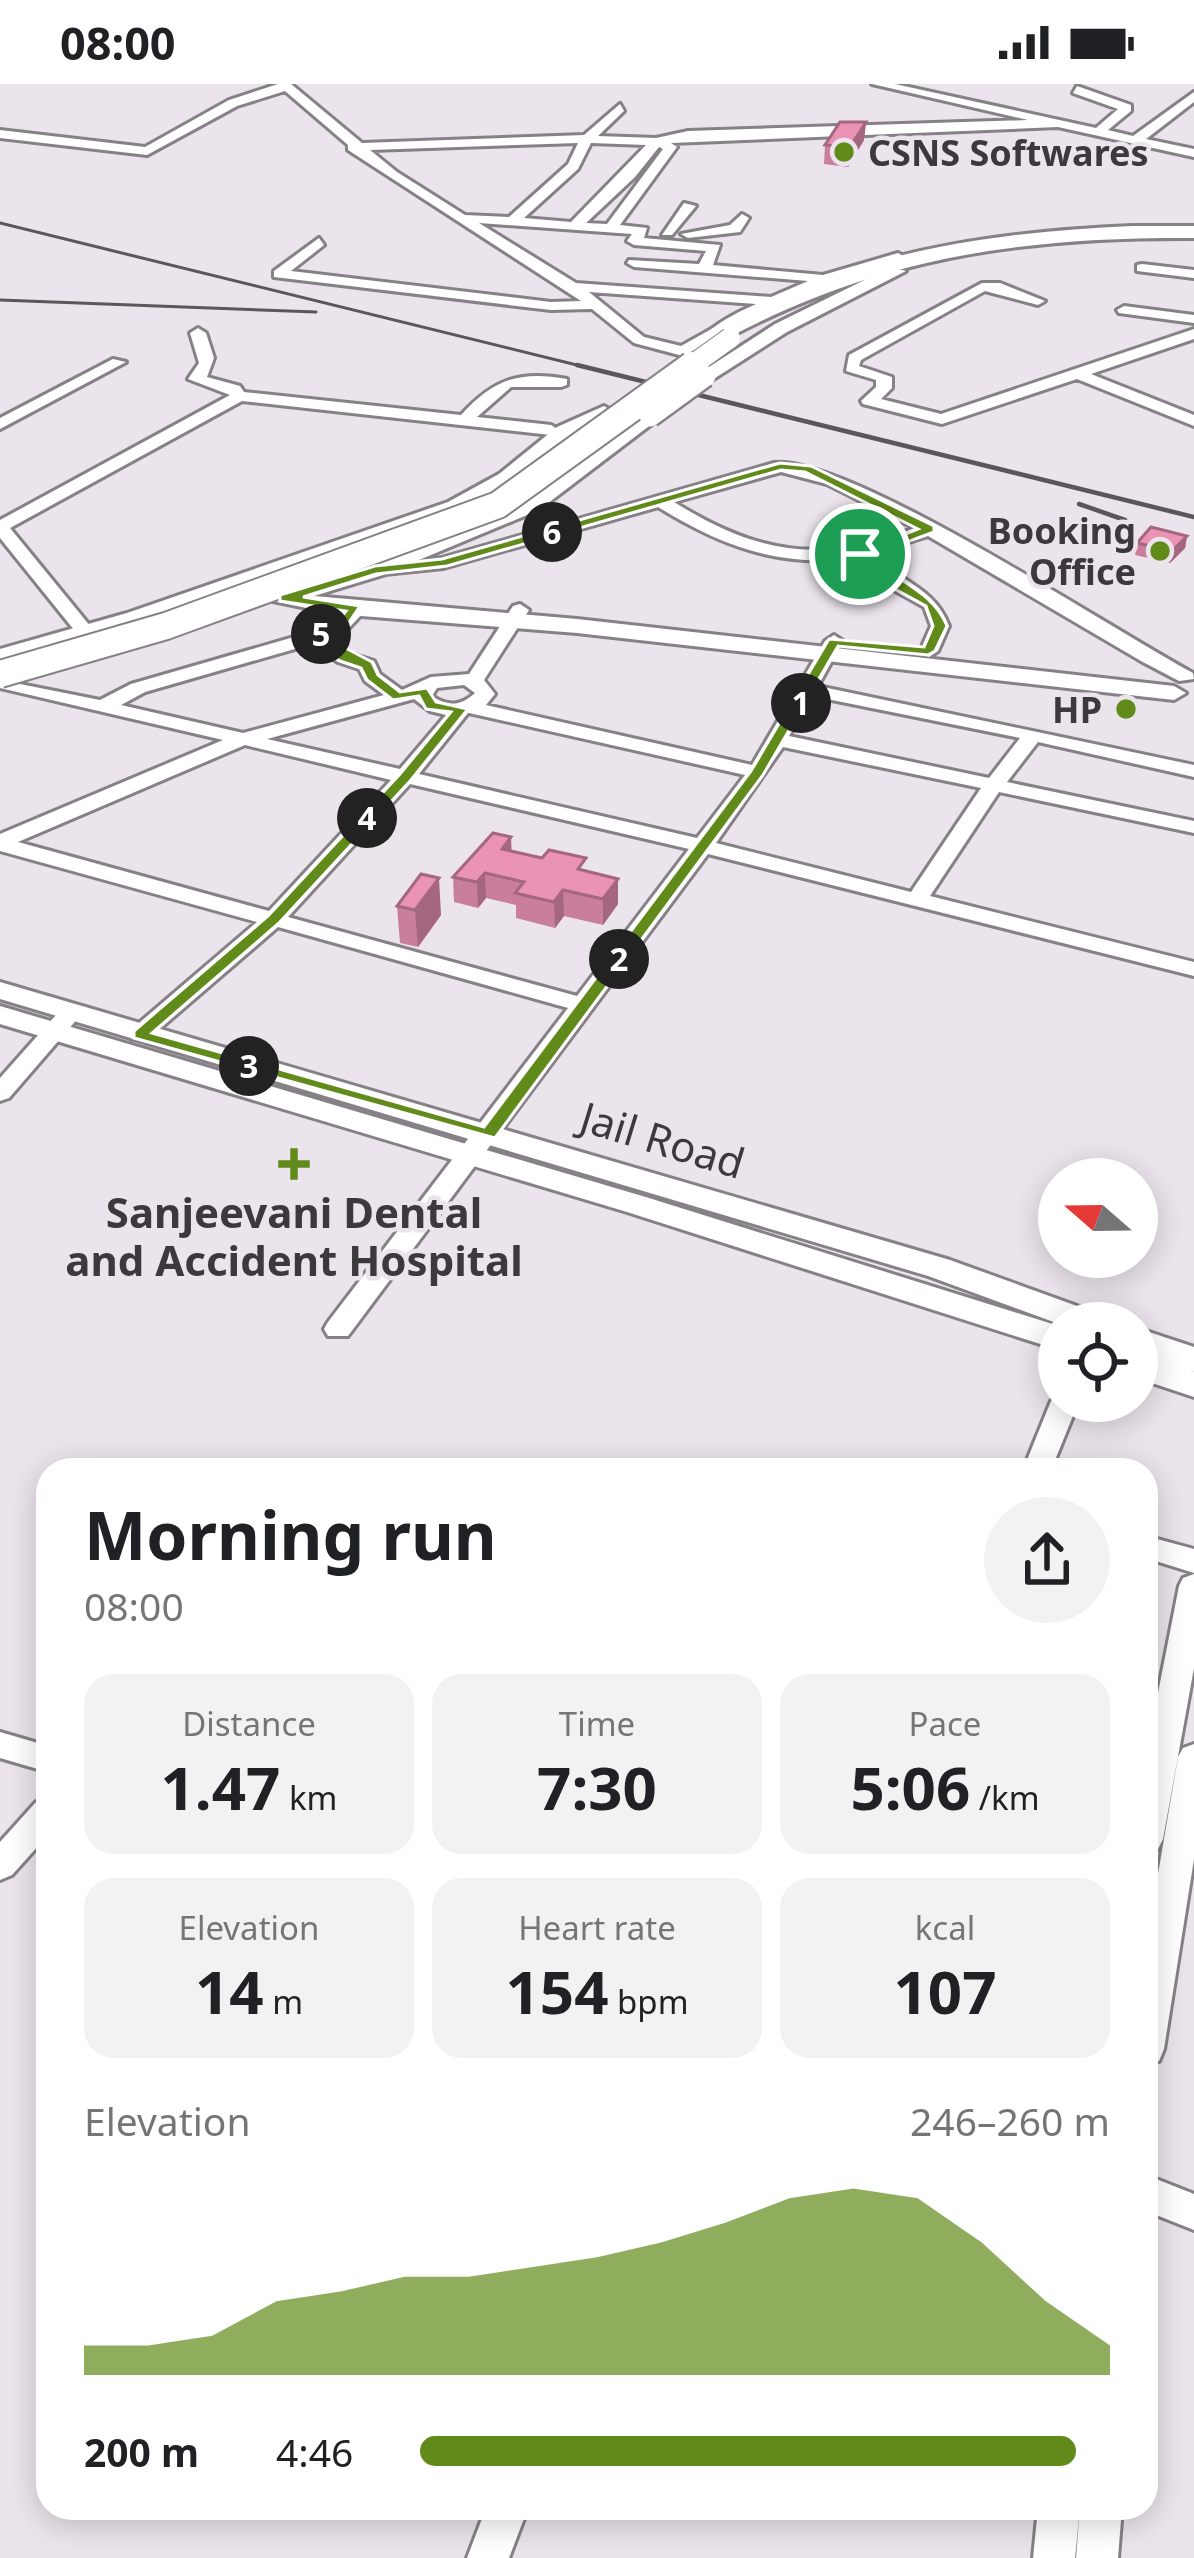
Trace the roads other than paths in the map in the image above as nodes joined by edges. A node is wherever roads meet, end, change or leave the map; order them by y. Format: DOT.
graph roads {
  1 [pos="253,84"];
  2 [pos="878,84"];
  3 [pos="284,85"];
  4 [pos="1077,91"];
  5 [pos="1194,96"];
  6 [pos="620,109"];
  7 [pos="1064,123"];
  8 [pos="1100,131"];
  9 [pos="0,134"];
  10 [pos="587,139"];
  11 [pos="1137,139"];
  12 [pos="464,141"];
  13 [pos="656,142"];
  14 [pos="353,147"];
  15 [pos="1194,153"];
  16 [pos="456,164"];
  17 [pos="689,206"];
  18 [pos="467,218"];
  19 [pos="512,222"];
  20 [pos="574,226"];
  21 [pos="742,226"];
  22 [pos="610,229"];
  23 [pos="641,231"];
  24 [pos="667,232"];
  25 [pos="1194,233"];
  26 [pos="696,235"];
  27 [pos="319,242"];
  28 [pos="715,248"];
  29 [pos="634,263"];
  30 [pos="704,268"];
  31 [pos="1142,268"];
  32 [pos="897,272"];
  33 [pos="1188,273"];
  34 [pos="821,277"];
  35 [pos="573,287"];
  36 [pos="766,300"];
  37 [pos="1038,301"];
  38 [pos="1178,303"];
  39 [pos="595,304"];
  40 [pos="1130,307"];
  41 [pos="1194,319"];
  42 [pos="199,333"];
  43 [pos="1194,334"];
  44 [pos="723,336"];
  45 [pos="118,362"];
  46 [pos="1076,373"];
  47 [pos="561,382"];
  48 [pos="239,396"];
  49 [pos="604,412"];
  50 [pos="465,421"];
  51 [pos="1194,421"];
  52 [pos="0,424"];
  53 [pos="557,431"];
  54 [pos="660,501"];
  55 [pos="0,527"];
  56 [pos="929,529"];
  57 [pos="860,554"];
  58 [pos="375,570"];
  59 [pos="238,583"];
  60 [pos="294,595"];
  61 [pos="356,609"];
  62 [pos="517,615"];
  63 [pos="86,632"];
  64 [pos="315,637"];
  65 [pos="830,648"];
  66 [pos="928,651"];
  67 [pos="1,673"];
  68 [pos="474,681"];
  69 [pos="1185,686"];
  70 [pos="808,690"];
  71 [pos="422,691"];
  72 [pos="398,697"];
  73 [pos="103,706"];
  74 [pos="465,708"];
  75 [pos="1033,735"];
  76 [pos="243,739"];
  77 [pos="780,740"];
  78 [pos="1194,771"];
  79 [pos="758,772"];
  80 [pos="405,777"];
  81 [pos="998,784"];
  82 [pos="1194,827"];
  83 [pos="0,843"];
  84 [pos="703,846"];
  85 [pos="917,899"];
  86 [pos="274,920"];
  87 [pos="1194,969"];
  88 [pos="0,990"];
  89 [pos="584,1005"];
  90 [pos="0,1015"];
  91 [pos="62,1022"];
  92 [pos="140,1034"];
  93 [pos="0,1093"];
  94 [pos="480,1145"];
  95 [pos="1038,1304"];
  96 [pos="338,1329"];
  97 [pos="1038,1331"];
  98 [pos="1158,1347"];
  99 [pos="1194,1360"];
  100 [pos="1158,1372"];
  101 [pos="1194,1385"];
  102 [pos="1056,1422"];
  103 [pos="1042,1458"];
  104 [pos="1158,1551"];
  105 [pos="1194,1562"];
  106 [pos="1194,1586"];
  107 [pos="0,1744"];
  108 [pos="36,1756"];
  109 [pos="1194,1757"];
  110 [pos="1158,1776"];
  111 [pos="36,1825"];
  112 [pos="0,1865"];
  113 [pos="1158,1976"];
  114 [pos="1158,2198"];
  115 [pos="1194,2212"];
  116 [pos="502,2520"];
  117 [pos="1058,2520"];
  118 [pos="1100,2520"];
  119 [pos="488,2558"];
  120 [pos="1054,2558"];
  121 [pos="1097,2558"];
  1 -- 3 [label="street"];
  2 -- 7 [label="street"];
  3 -- 9 [label="street"];
  3 -- 14 [label="street"];
  4 -- 8 [label="street"];
  5 -- 11 [label="street"];
  6 -- 10 [label="street"];
  7 -- 8 [label="street"];
  7 -- 13 [label="street"];
  8 -- 11 [label="street"];
  10 -- 12 [label="street"];
  10 -- 13 [label="street"];
  10 -- 19 [label="street"];
  11 -- 15 [label="street"];
  12 -- 14 [label="street"];
  12 -- 16 [label="street"];
  13 -- 20 [label="street"];
  13 -- 22 [label="street"];
  14 -- 18 [label="street"];
  17 -- 24 [label="street"];
  18 -- 19 [label="street"];
  18 -- 35 [label="street"];
  19 -- 20 [label="street"];
  20 -- 22 [label="street"];
  21 -- 26 [label="street"];
  22 -- 23 [label="street"];
  23 -- 24 [label="street"];
  23 -- 28 [label="street"];
  24 -- 26 [label="street"];
  25 -- 32 [label="highway"];
  25 -- 34 [label="street"];
  25 -- 44 [label="highway"];
  26 -- 28 [label="street"];
  27 -- 39 [label="street"];
  28 -- 30 [label="street"];
  29 -- 30 [label="street"];
  30 -- 34 [label="street"];
  31 -- 33 [label="street"];
  32 -- 44 [label="highway"];
  32 -- 58 [label="main road, bridge"];
  33 -- 38 [label="street"];
  34 -- 36 [label="street"];
  35 -- 36 [label="street"];
  35 -- 39 [label="street"];
  36 -- 39 [label="street"];
  37 -- 46 [label="street"];
  38 -- 40 [label="street"];
  38 -- 41 [label="street"];
  42 -- 48 [label="street"];
  43 -- 46 [label="street"];
  44 -- 49 [label="highway"];
  44 -- 67 [label="highway, bridge"];
  45 -- 52 [label="street"];
  46 -- 51 [label="street"];
  47 -- 50 [label="street"];
  48 -- 50 [label="street"];
  48 -- 55 [label="street"];
  49 -- 53 [label="main road"];
  49 -- 67 [label="highway, bridge"];
  50 -- 53 [label="street"];
  53 -- 59 [label="main road"];
  54 -- 56 [label="street"];
  54 -- 57 [label="street"];
  54 -- 58 [label="street"];
  55 -- 63 [label="street"];
  56 -- 57 [label="street"];
  56 -- 69 [label="street"];
  57 -- 66 [label="street"];
  58 -- 60 [label="main road"];
  59 -- 60 [label="main road"];
  59 -- 63 [label="main road"];
  60 -- 61 [label="main road"];
  60 -- 62 [label="main road"];
  60 -- 67 [label="main road"];
  61 -- 62 [label="main road"];
  61 -- 64 [label="street"];
  62 -- 65 [label="main road"];
  62 -- 68 [label="street"];
  63 -- 67 [label="main road"];
  64 -- 72 [label="street"];
  64 -- 73 [label="street"];
  65 -- 66 [label="main road"];
  65 -- 69 [label="main road"];
  65 -- 70 [label="street"];
  66 -- 69 [label="main road"];
  67 -- 73 [label="street"];
  68 -- 71 [label="street"];
  68 -- 74 [label="street"];
  70 -- 75 [label="street"];
  70 -- 77 [label="street"];
  71 -- 72 [label="street"];
  71 -- 74 [label="street"];
  72 -- 76 [label="street"];
  73 -- 76 [label="street"];
  74 -- 79 [label="street"];
  74 -- 80 [label="street"];
  75 -- 78 [label="street"];
  75 -- 81 [label="street"];
  76 -- 80 [label="street"];
  76 -- 83 [label="street"];
  77 -- 79 [label="street"];
  77 -- 81 [label="street"];
  79 -- 84 [label="street"];
  80 -- 84 [label="street"];
  80 -- 86 [label="street"];
  81 -- 82 [label="street"];
  81 -- 85 [label="street"];
  83 -- 86 [label="street"];
  84 -- 85 [label="street"];
  84 -- 89 [label="street"];
  85 -- 87 [label="street"];
  86 -- 89 [label="street"];
  86 -- 92 [label="street"];
  88 -- 91 [label="main road, Jail Road"];
  89 -- 94 [label="street"];
  90 -- 91 [label="main road, Jail Road"];
  91 -- 92 [label="main road, Jail Road"];
  91 -- 93 [label="street"];
  91 -- 94 [label="main road, Jail Road"];
  92 -- 94 [label="main road, Jail Road"];
  94 -- 95 [label="main road, Jail Road"];
  94 -- 96 [label="street"];
  94 -- 97 [label="main road, Jail Road"];
  98 -- 99 [label="main road"];
  100 -- 101 [label="main road"];
  102 -- 103 [label="street"];
  104 -- 105 [label="street"];
  106 -- 110 [label="street"];
  107 -- 108 [label="street"];
  109 -- 113 [label="street"];
  111 -- 112 [label="street"];
  114 -- 115 [label="street"];
  116 -- 119 [label="street"];
  117 -- 120 [label="street"];
  118 -- 121 [label="street"];
}
